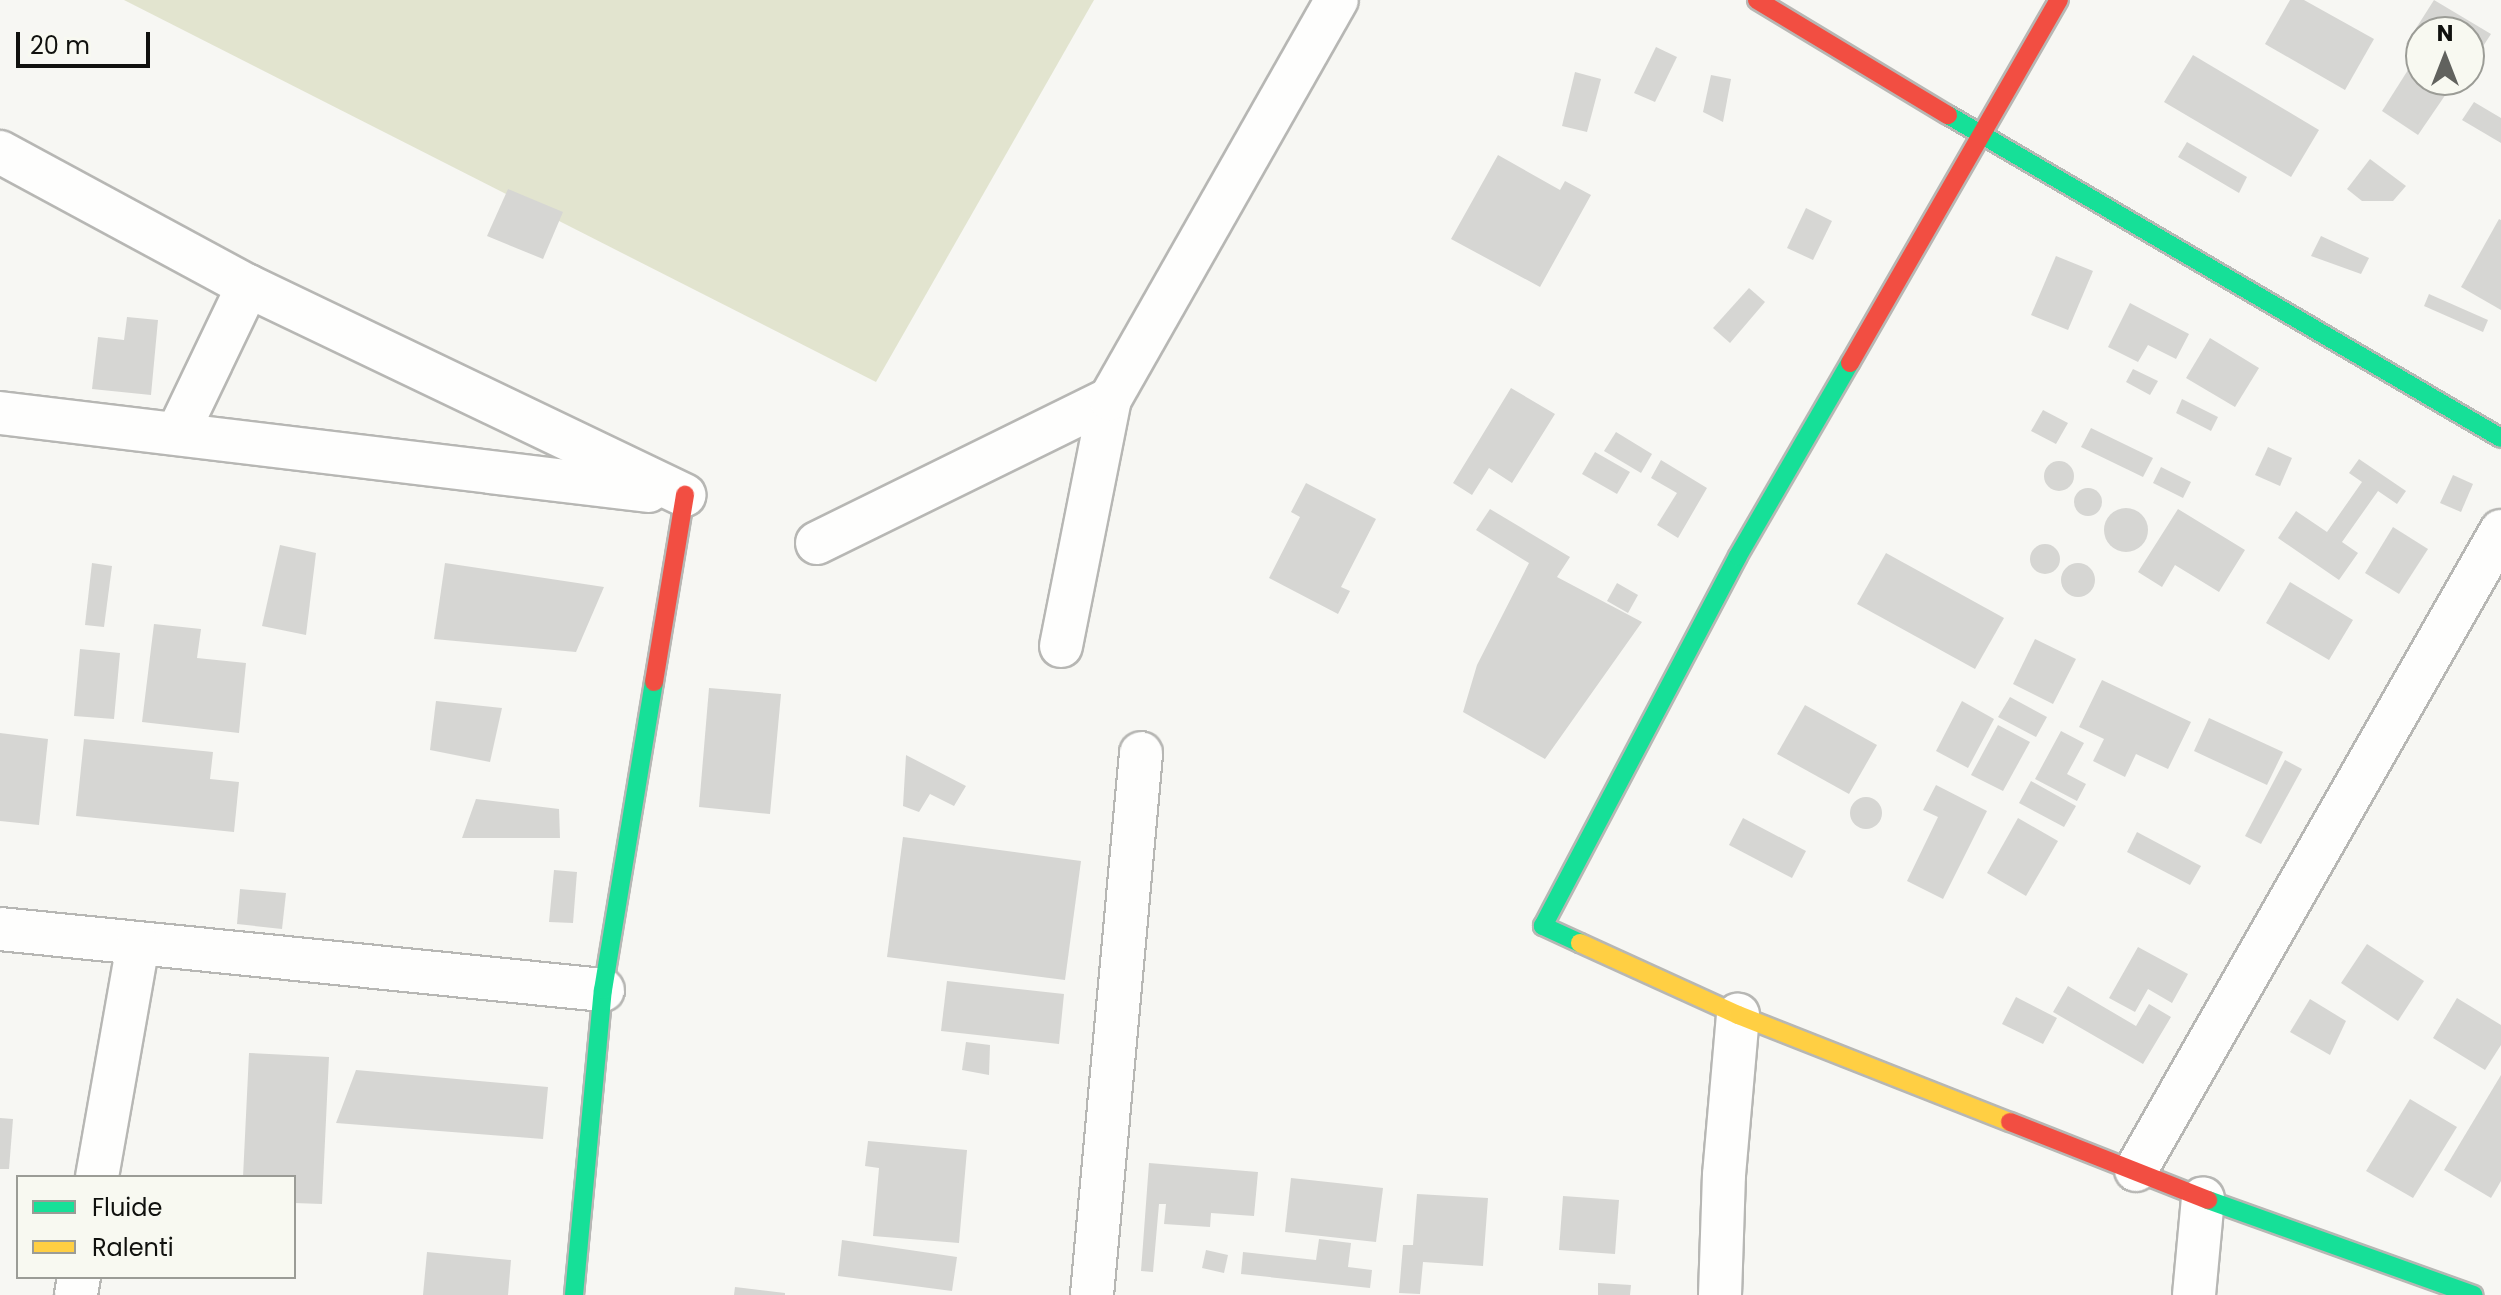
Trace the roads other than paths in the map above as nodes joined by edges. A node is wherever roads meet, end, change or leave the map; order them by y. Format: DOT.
graph roads {
  1 [pos="1337,0"];
  2 [pos="1757,0"];
  3 [pos="2059,0"];
  4 [pos="1981,135"];
  5 [pos="0,152"];
  6 [pos="248,286"];
  7 [pos="1110,399"];
  8 [pos="0,413"];
  9 [pos="178,432"];
  10 [pos="2501,438"];
  11 [pos="685,495"];
  12 [pos="2501,531"];
  13 [pos="817,543"];
  14 [pos="1061,646"];
  15 [pos="1141,753"];
  16 [pos="0,929"];
  17 [pos="138,945"];
  18 [pos="603,990"];
  19 [pos="1738,1015"];
  20 [pos="2136,1170"];
  21 [pos="97,1175"];
  22 [pos="2203,1198"];
  23 [pos="574,1295"];
  24 [pos="1092,1295"];
  25 [pos="1720,1295"];
  26 [pos="2194,1295"];
  27 [pos="2473,1295"];
  1 -- 7 [label="street"];
  2 -- 4 [label="street"];
  3 -- 4 [label="street"];
  4 -- 10 [label="street"];
  4 -- 19 [label="street"];
  5 -- 6 [label="street"];
  6 -- 9 [label="street"];
  6 -- 11 [label="street"];
  7 -- 13 [label="street"];
  7 -- 14 [label="street"];
  8 -- 9 [label="street"];
  9 -- 11 [label="street"];
  11 -- 18 [label="street"];
  12 -- 20 [label="street"];
  15 -- 24 [label="street"];
  16 -- 17 [label="street"];
  17 -- 18 [label="street"];
  17 -- 21 [label="street"];
  18 -- 23 [label="street"];
  19 -- 20 [label="street"];
  19 -- 25 [label="street"];
  20 -- 22 [label="street"];
  22 -- 26 [label="street"];
  22 -- 27 [label="street"];
}
